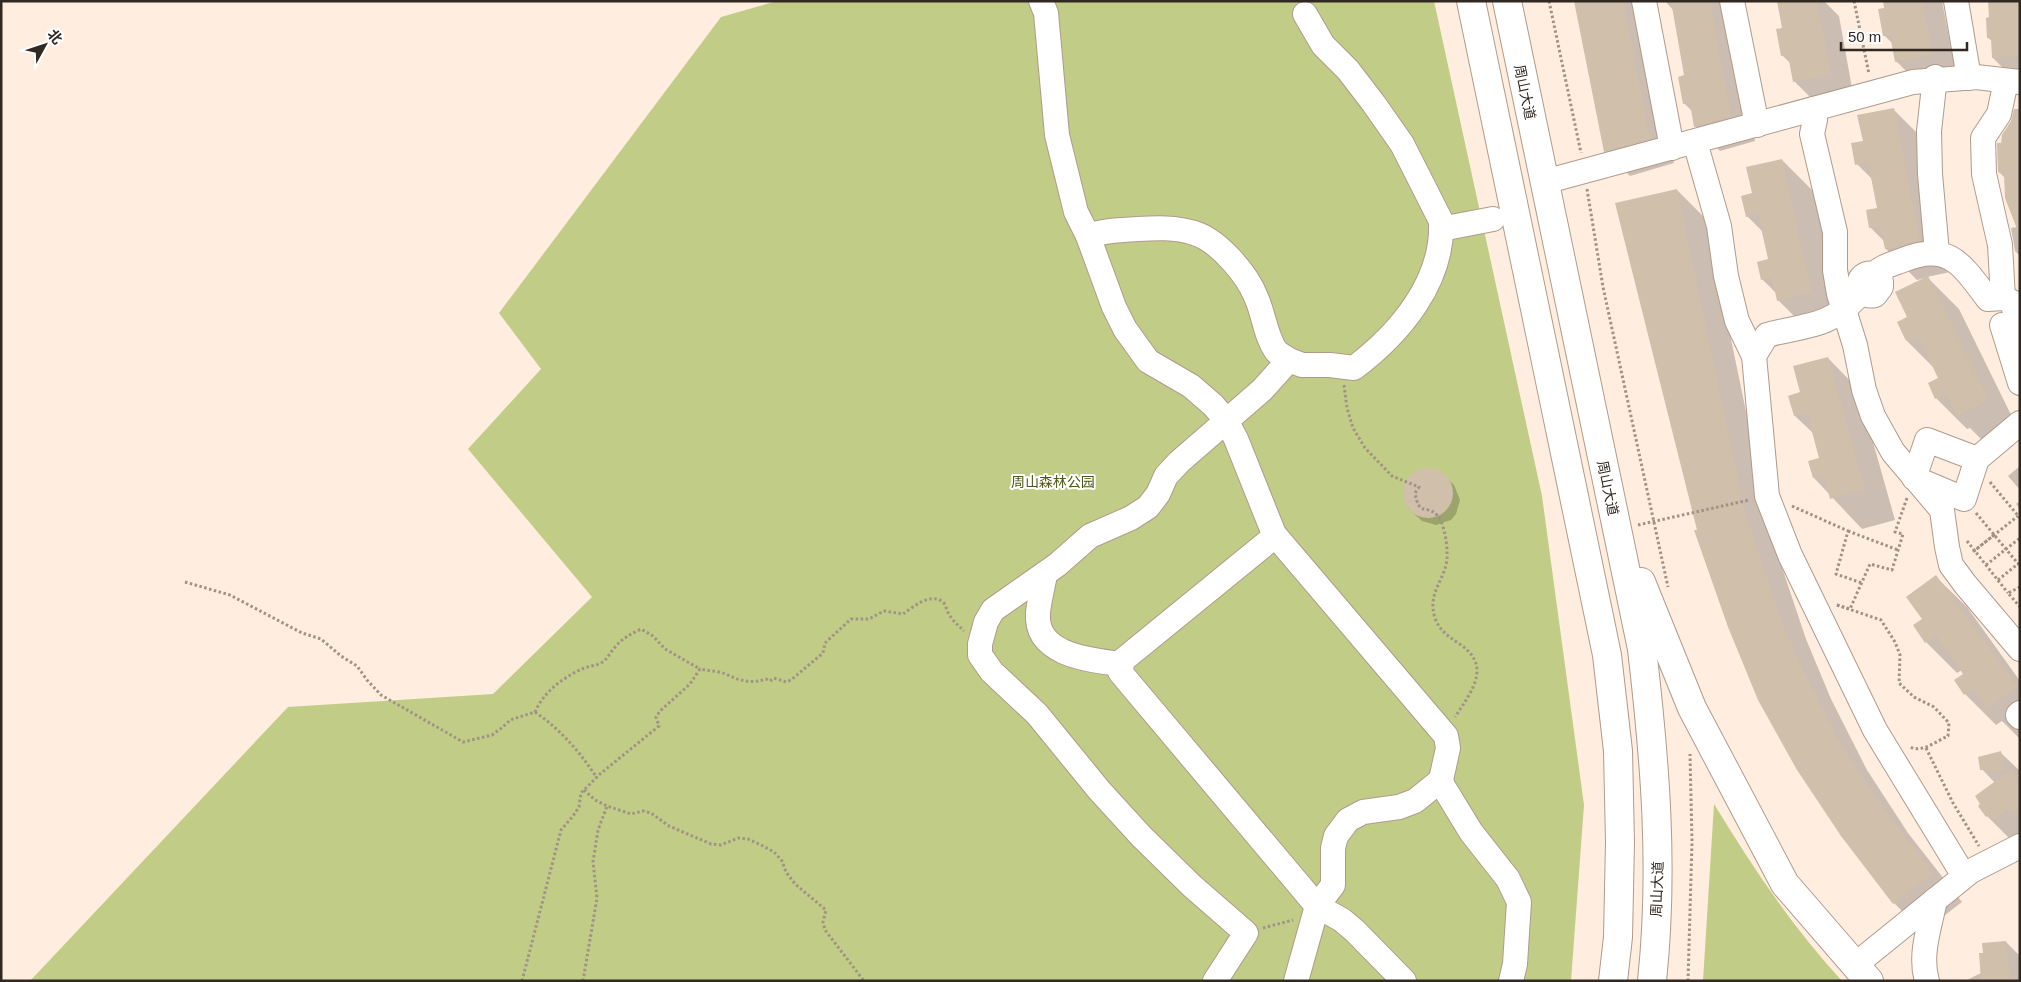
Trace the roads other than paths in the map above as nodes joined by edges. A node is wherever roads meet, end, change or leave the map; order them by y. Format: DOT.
graph roads {
  1 [pos="1041,1"];
  2 [pos="1471,1"];
  3 [pos="1507,1"];
  4 [pos="1644,1"];
  5 [pos="1732,1"];
  6 [pos="1956,1"];
  7 [pos="1305,14"];
  8 [pos="1969,78"];
  9 [pos="1934,79"];
  10 [pos="2013,81"];
  11 [pos="1813,110"];
  12 [pos="1757,125"];
  13 [pos="1695,142"];
  14 [pos="1672,148"];
  15 [pos="1544,182"];
  16 [pos="1493,219"];
  17 [pos="1441,229"];
  18 [pos="1088,236"];
  19 [pos="1937,253"];
  20 [pos="1845,310"];
  21 [pos="2006,311"];
  22 [pos="1754,356"];
  23 [pos="1288,360"];
  24 [pos="2020,383"];
  25 [pos="1226,420"];
  26 [pos="2020,423"];
  27 [pos="1976,462"];
  28 [pos="1914,478"];
  29 [pos="1616,523"];
  30 [pos="1275,536"];
  31 [pos="1045,574"];
  32 [pos="2020,649"];
  33 [pos="1122,664"];
  34 [pos="2020,713"];
  35 [pos="2020,717"];
  36 [pos="1441,780"];
  37 [pos="2020,846"];
  38 [pos="1964,876"];
  39 [pos="1935,900"];
  40 [pos="1318,906"];
  41 [pos="1862,973"];
  42 [pos="1214,981"];
  43 [pos="1296,981"];
  44 [pos="1404,981"];
  45 [pos="1511,981"];
  46 [pos="1613,981"];
  47 [pos="1652,981"];
  48 [pos="1927,981"];
  1 -- 18 [label="lane"];
  2 -- 46 [label="main road"];
  3 -- 15 [label="main road, 周山大道"];
  4 -- 14 [label="lane"];
  5 -- 12 [label="lane"];
  6 -- 8 [label="lane"];
  7 -- 17 [label="lane"];
  8 -- 9 [label="lane"];
  8 -- 10 [label="lane"];
  9 -- 11 [label="lane"];
  9 -- 19 [label="lane"];
  10 -- 21 [label="lane"];
  11 -- 12 [label="lane"];
  11 -- 20 [label="lane"];
  12 -- 13 [label="lane"];
  13 -- 14 [label="lane"];
  13 -- 22 [label="lane"];
  14 -- 15 [label="lane"];
  15 -- 29 [label="main road, 周山大道"];
  16 -- 17 [label="lane"];
  17 -- 23 [label="lane"];
  18 -- 23 [label="lane"];
  18 -- 25 [label="lane"];
  19 -- 20 [label="lane"];
  19 -- 21 [label="lane"];
  20 -- 22 [label="lane"];
  20 -- 28 [label="lane"];
  21 -- 24 [label="lane"];
  22 -- 38 [label="lane"];
  23 -- 25 [label="lane"];
  25 -- 30 [label="lane"];
  25 -- 31 [label="lane"];
  26 -- 27 [label="lane"];
  27 -- 28 [label="lane"];
  27 -- 28 [label="lane"];
  28 -- 32 [label="lane"];
  29 -- 41 [label="main road"];
  29 -- 47 [label="main road, 周山大道"];
  30 -- 33 [label="lane"];
  30 -- 36 [label="lane"];
  31 -- 33 [label="lane"];
  31 -- 42 [label="lane"];
  33 -- 40 [label="lane"];
  34 -- 35 [label="lane"];
  36 -- 40 [label="lane"];
  36 -- 45 [label="lane"];
  37 -- 38 [label="lane"];
  38 -- 39 [label="lane"];
  39 -- 41 [label="lane"];
  39 -- 48 [label="lane"];
  40 -- 43 [label="lane"];
  40 -- 44 [label="lane"];
}
